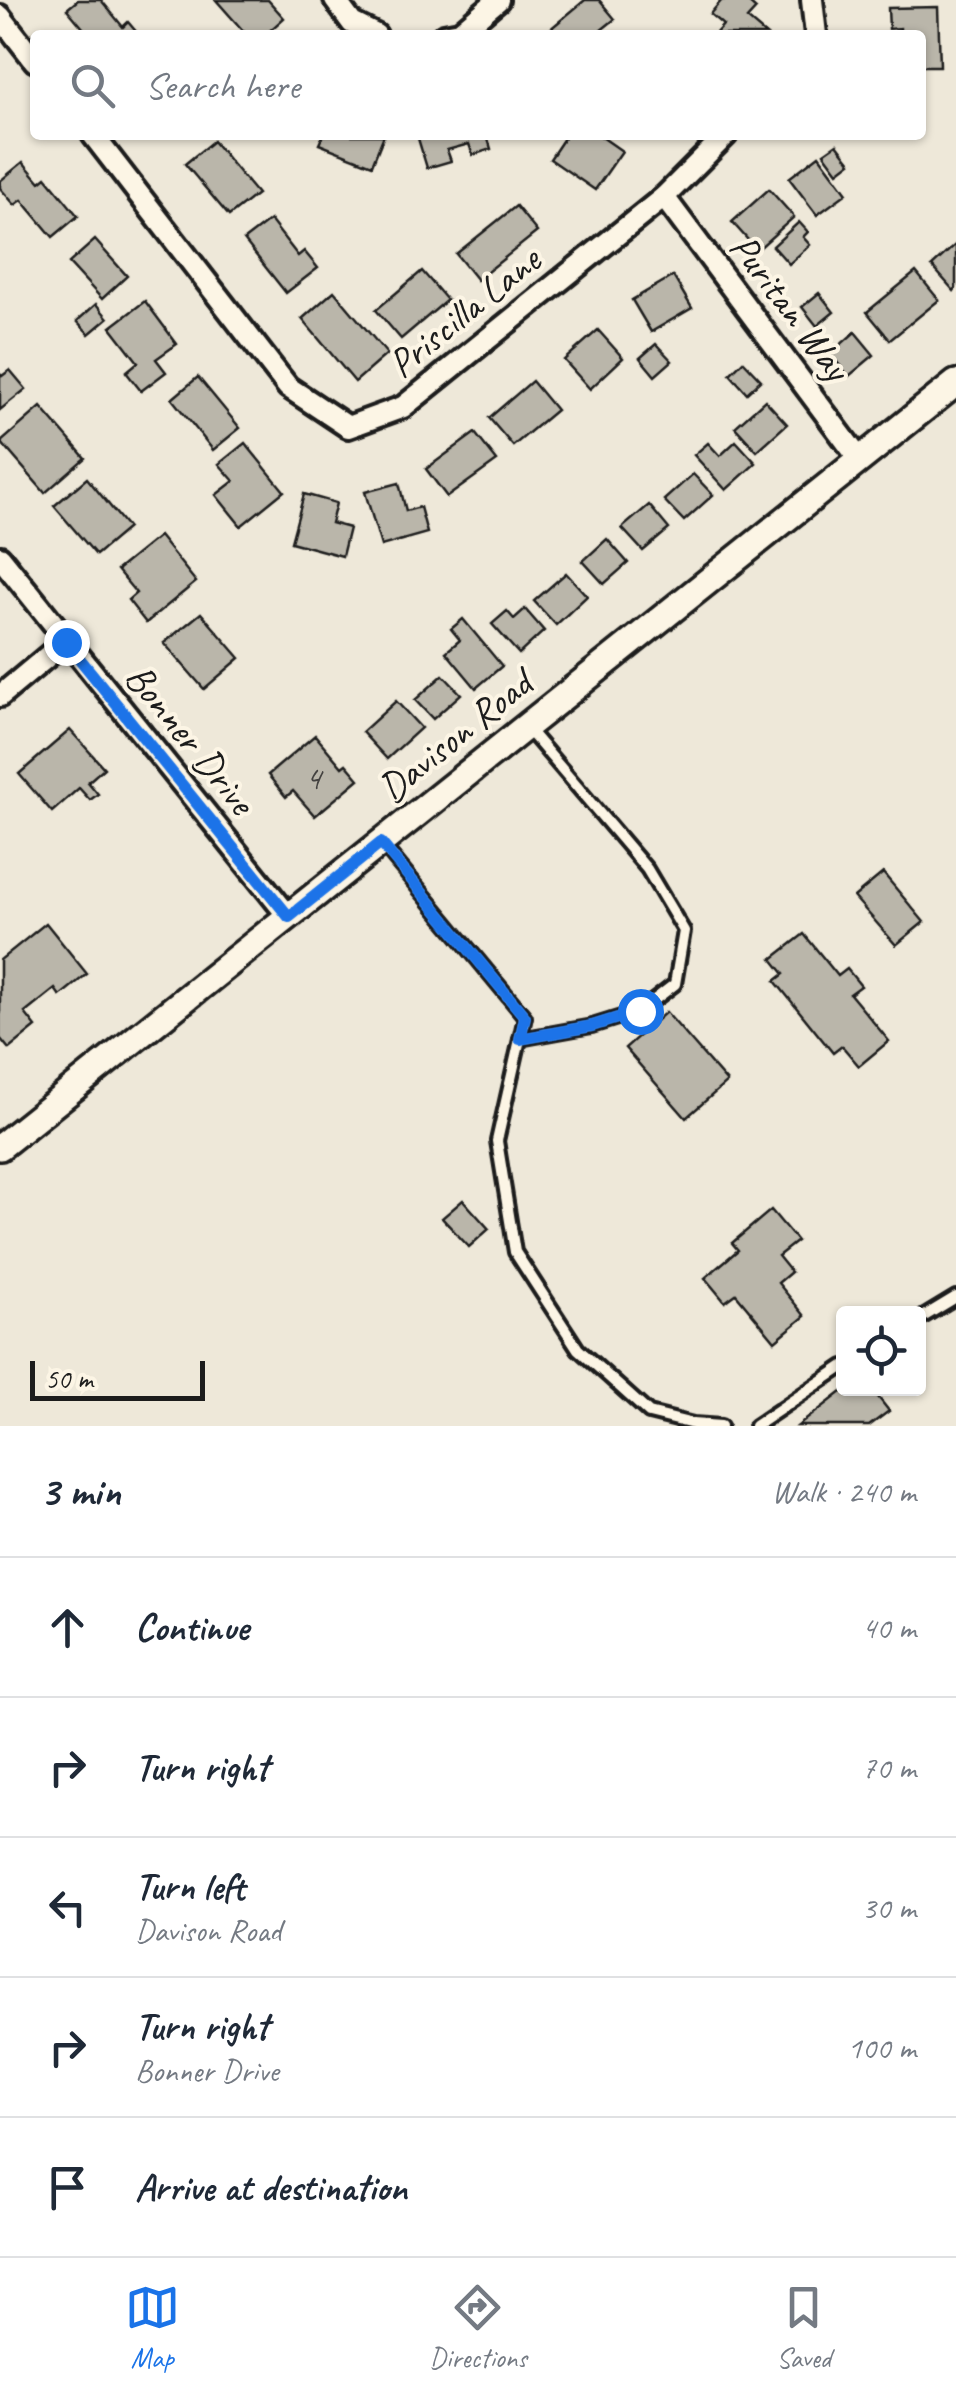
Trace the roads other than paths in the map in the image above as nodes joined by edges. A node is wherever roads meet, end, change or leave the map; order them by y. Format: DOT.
graph roads {
  1 [pos="335,0"];
  2 [pos="498,0"];
  3 [pos="812,0"];
  4 [pos="0,16"];
  5 [pos="366,30"];
  6 [pos="462,30"];
  7 [pos="815,30"];
  8 [pos="30,55"];
  9 [pos="96,140"];
  10 [pos="721,140"];
  11 [pos="664,196"];
  12 [pos="953,391"];
  13 [pos="860,460"];
  14 [pos="0,557"];
  15 [pos="66,642"];
  16 [pos="0,696"];
  17 [pos="526,727"];
  18 [pos="381,843"];
  19 [pos="289,917"];
  20 [pos="520,1039"];
  21 [pos="0,1148"];
  22 [pos="956,1297"];
  23 [pos="926,1315"];
  24 [pos="836,1371"];
  25 [pos="722,1426"];
  26 [pos="755,1426"];
  1 -- 5 [label="street"];
  2 -- 6 [label="street"];
  3 -- 7 [label="street"];
  4 -- 8 [label="street"];
  9 -- 11 [label="street, Priscilla Lane"];
  10 -- 11 [label="street, Priscilla Lane"];
  11 -- 13 [label="street, Puritan Way"];
  12 -- 13 [label="street, Davison Road"];
  13 -- 17 [label="street, Davison Road"];
  14 -- 15 [label="street, Bonner Drive"];
  15 -- 16 [label="street"];
  15 -- 19 [label="street, Bonner Drive"];
  17 -- 18 [label="street, Davison Road"];
  17 -- 20 [label="lane"];
  18 -- 19 [label="street, Davison Road"];
  18 -- 20 [label="lane"];
  19 -- 21 [label="street, Davison Road"];
  20 -- 25 [label="lane"];
  22 -- 23 [label="lane"];
  24 -- 26 [label="lane"];
}
